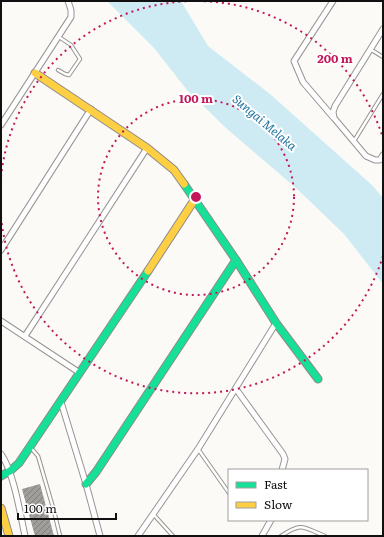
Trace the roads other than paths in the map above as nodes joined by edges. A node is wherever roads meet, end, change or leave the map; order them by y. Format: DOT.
graph roads {
  1 [pos="68,1"];
  2 [pos="333,1"];
  3 [pos="383,29"];
  4 [pos="58,37"];
  5 [pos="370,49"];
  6 [pos="383,57"];
  7 [pos="58,70"];
  8 [pos="35,73"];
  9 [pos="383,94"];
  10 [pos="91,109"];
  11 [pos="334,118"];
  12 [pos="1,125"];
  13 [pos="354,141"];
  14 [pos="147,148"];
  15 [pos="383,155"];
  16 [pos="195,199"];
  17 [pos="1,250"];
  18 [pos="236,260"];
  19 [pos="1,320"];
  20 [pos="276,323"];
  21 [pos="26,336"];
  22 [pos="80,373"];
  23 [pos="318,379"];
  24 [pos="236,389"];
  25 [pos="61,402"];
  26 [pos="30,447"];
  27 [pos="198,449"];
  28 [pos="1,454"];
  29 [pos="282,469"];
  30 [pos="10,471"];
  31 [pos="1,476"];
  32 [pos="86,484"];
  33 [pos="228,492"];
  34 [pos="1,508"];
  35 [pos="153,514"];
  36 [pos="271,521"];
  37 [pos="265,535"];
  38 [pos="9,536"];
  39 [pos="26,536"];
  40 [pos="60,536"];
  41 [pos="100,536"];
  42 [pos="138,536"];
  43 [pos="173,536"];
  44 [pos="281,536"];
  45 [pos="325,536"];
  1 -- 4 [label="street"];
  2 -- 11 [label="street"];
  3 -- 5 [label="street"];
  4 -- 7 [label="lane"];
  4 -- 8 [label="street"];
  5 -- 6 [label="lane"];
  5 -- 11 [label="street"];
  8 -- 10 [label="street"];
  8 -- 12 [label="street"];
  9 -- 13 [label="lane"];
  10 -- 14 [label="street"];
  10 -- 17 [label="street"];
  11 -- 13 [label="street"];
  13 -- 15 [label="street"];
  14 -- 16 [label="street"];
  14 -- 21 [label="street"];
  16 -- 18 [label="street"];
  16 -- 22 [label="street"];
  18 -- 20 [label="street"];
  18 -- 32 [label="street"];
  19 -- 21 [label="street"];
  20 -- 23 [label="street"];
  20 -- 24 [label="street"];
  21 -- 22 [label="street"];
  22 -- 25 [label="street"];
  24 -- 27 [label="street"];
  24 -- 29 [label="street"];
  25 -- 26 [label="street"];
  25 -- 32 [label="street"];
  26 -- 30 [label="street"];
  26 -- 40 [label="lane"];
  27 -- 33 [label="lane"];
  27 -- 35 [label="street"];
  28 -- 30 [label="street"];
  30 -- 31 [label="street"];
  30 -- 39 [label="street"];
  32 -- 41 [label="street"];
  34 -- 38 [label="street"];
  35 -- 42 [label="street"];
  35 -- 43 [label="lane"];
  36 -- 37 [label="street"];
  44 -- 45 [label="lane"];
}
